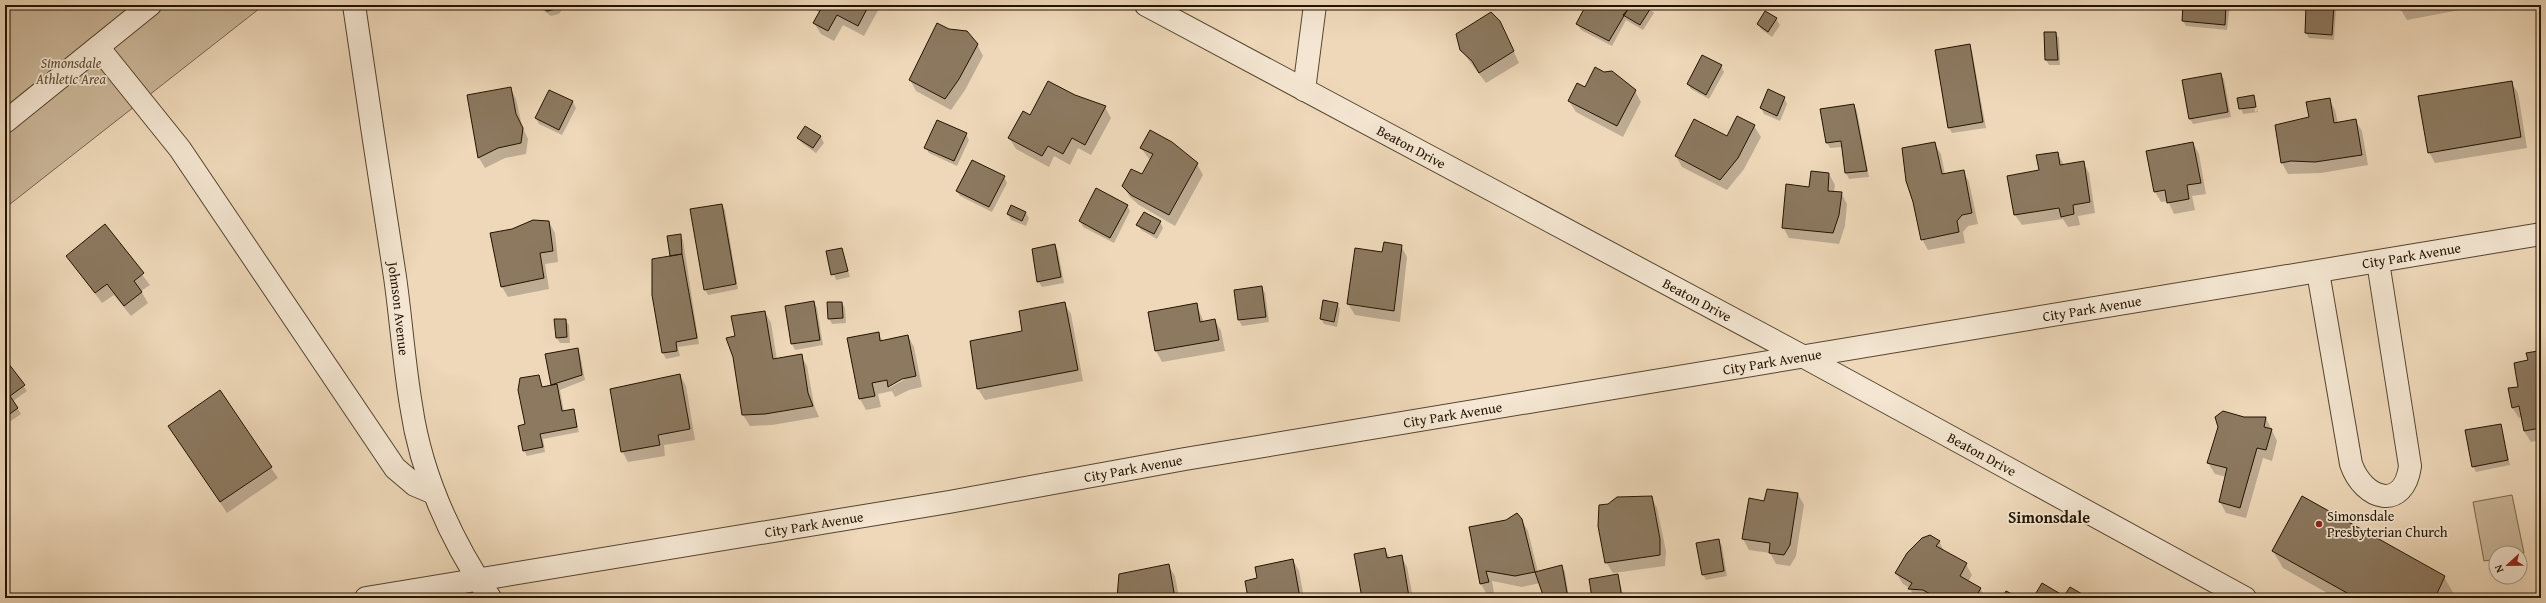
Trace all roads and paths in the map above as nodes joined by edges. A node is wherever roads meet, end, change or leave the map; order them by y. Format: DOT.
graph roads {
  1 [pos="150,5"];
  2 [pos="354,5"];
  3 [pos="1146,5"];
  4 [pos="1315,5"];
  5 [pos="98,47"];
  6 [pos="1304,90"];
  7 [pos="5,122"];
  8 [pos="2541,234"];
  9 [pos="2378,262"];
  10 [pos="2318,272"];
  11 [pos="1806,358"];
  12 [pos="434,493"];
  13 [pos="484,589"];
  14 [pos="366,598"];
  15 [pos="2246,598"];
  1 -- 5 [label="street"];
  2 -- 12 [label="street, Johnson Avenue"];
  3 -- 6 [label="street, Beaton Drive"];
  4 -- 6 [label="street"];
  5 -- 7 [label="street"];
  5 -- 12 [label="street"];
  6 -- 11 [label="street, Beaton Drive"];
  8 -- 9 [label="street, City Park Avenue"];
  9 -- 10 [label="street, City Park Avenue"];
  9 -- 10 [label="street"];
  10 -- 11 [label="street, City Park Avenue"];
  11 -- 13 [label="street, City Park Avenue"];
  11 -- 15 [label="street, Beaton Drive"];
  12 -- 13 [label="street, Johnson Avenue"];
  13 -- 14 [label="street, City Park Avenue"];
}
